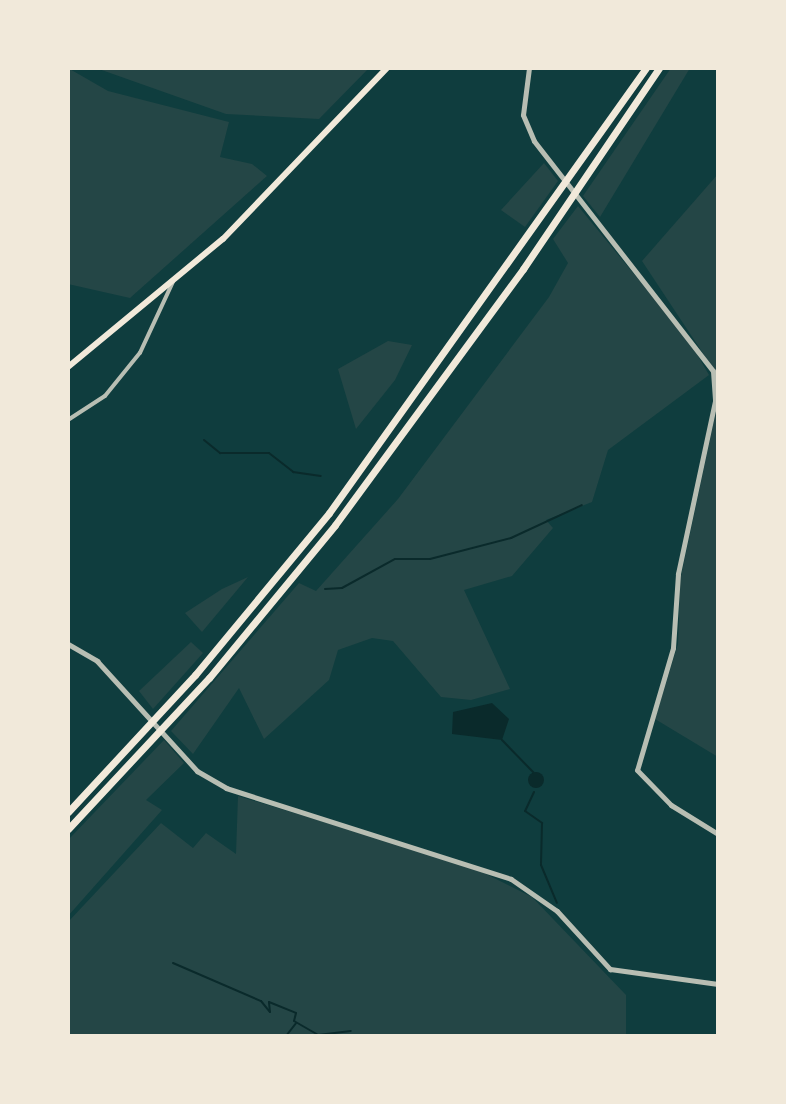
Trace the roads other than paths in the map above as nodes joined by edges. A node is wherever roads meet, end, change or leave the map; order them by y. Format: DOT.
graph roads {
  1 [pos="387,68"];
  2 [pos="529,68"];
  3 [pos="646,68"];
  4 [pos="659,68"];
  5 [pos="174,280"];
  6 [pos="68,367"];
  7 [pos="68,420"];
  8 [pos="68,645"];
  9 [pos="68,812"];
  10 [pos="68,829"];
  11 [pos="718,834"];
  12 [pos="718,984"];
  1 -- 5 [label="main road"];
  2 -- 11 [label="street"];
  3 -- 9 [label="highway"];
  4 -- 10 [label="highway"];
  5 -- 6 [label="main road"];
  5 -- 7 [label="street"];
  8 -- 12 [label="street"];
}
